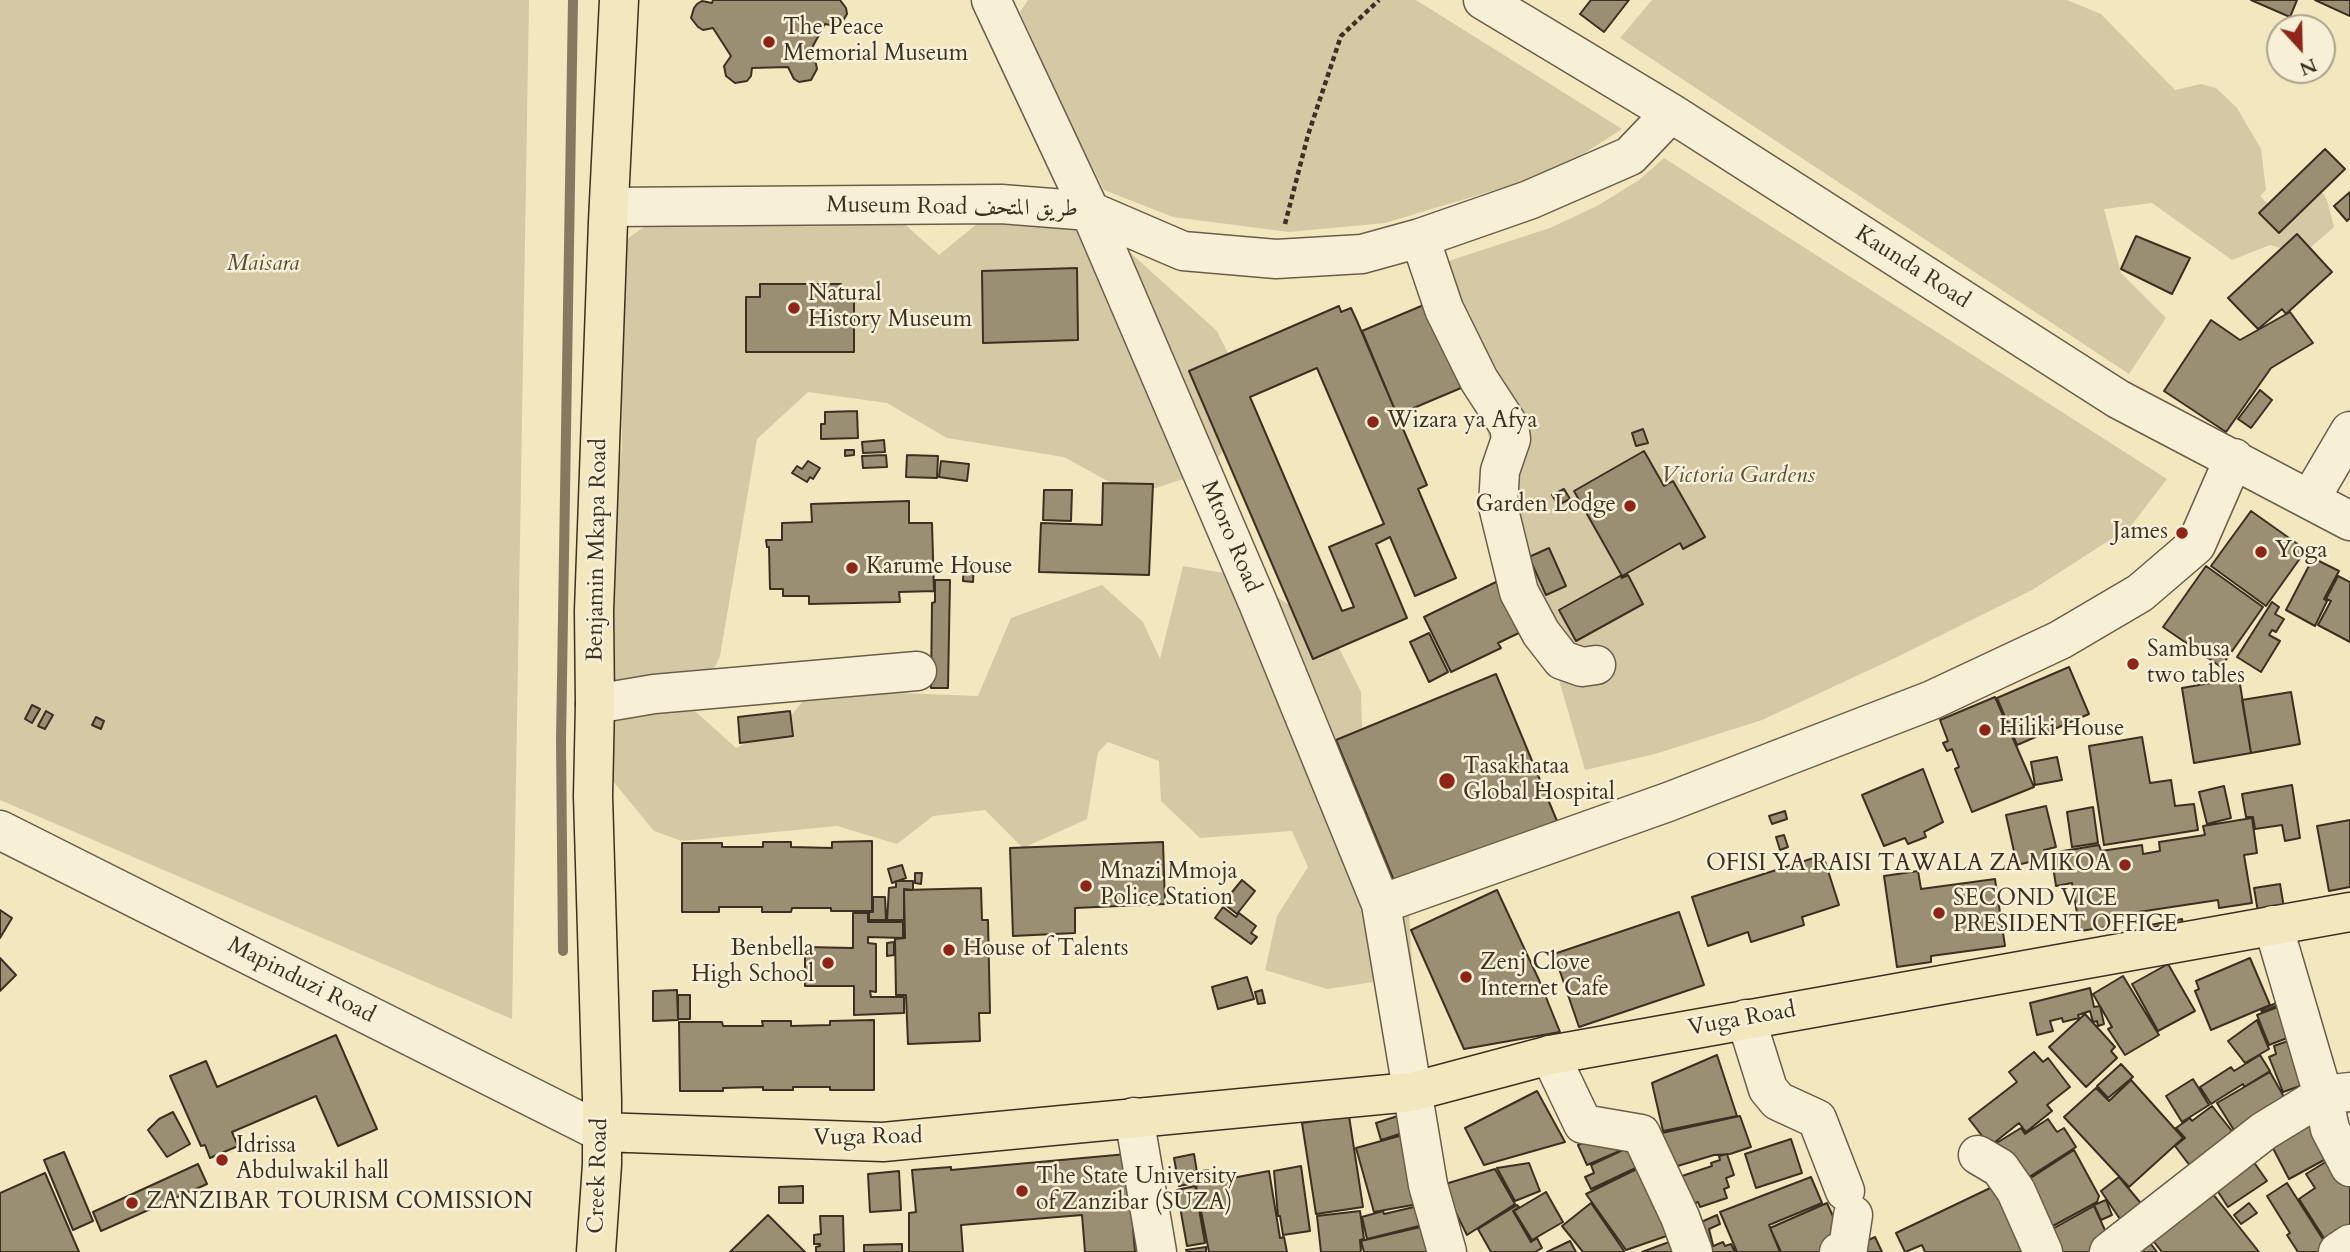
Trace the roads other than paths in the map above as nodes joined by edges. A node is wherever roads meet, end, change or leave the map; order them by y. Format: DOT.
graph roads {
  1 [pos="619,0"];
  2 [pos="1483,0"];
  3 [pos="1003,8"];
  4 [pos="1671,113"];
  5 [pos="609,207"];
  6 [pos="1090,211"];
  7 [pos="1420,238"];
  8 [pos="2350,431"];
  9 [pos="2234,458"];
  10 [pos="2310,499"];
  11 [pos="2350,520"];
  12 [pos="1596,665"];
  13 [pos="917,671"];
  14 [pos="595,704"];
  15 [pos="0,830"];
  16 [pos="1381,904"];
  17 [pos="2350,912"];
  18 [pos="2273,925"];
  19 [pos="1746,1019"];
  20 [pos="1550,1055"];
  21 [pos="1411,1092"];
  22 [pos="2337,1094"];
  23 [pos="601,1116"];
  24 [pos="1134,1117"];
  25 [pos="1978,1155"];
  26 [pos="2350,1167"];
  27 [pos="2350,1244"];
  28 [pos="596,1252"];
  29 [pos="1157,1252"];
  30 [pos="1447,1252"];
  31 [pos="1692,1252"];
  32 [pos="1839,1252"];
  33 [pos="2043,1252"];
  34 [pos="2109,1252"];
  35 [pos="2338,1252"];
  1 -- 5 [label="main road, Benjamin Mkapa Road"];
  2 -- 4 [label="street, Kaunda Road"];
  3 -- 6 [label="street, Mtoro Road"];
  4 -- 7 [label="street, Museum Road طريق المتحف"];
  4 -- 9 [label="street, Kaunda Road"];
  5 -- 6 [label="street, Museum Road طريق المتحف"];
  5 -- 14 [label="main road, Benjamin Mkapa Road"];
  6 -- 7 [label="street, Museum Road طريق المتحف"];
  6 -- 16 [label="street, Mtoro Road"];
  7 -- 12 [label="street"];
  8 -- 10 [label="street"];
  9 -- 10 [label="street, Kaunda Road"];
  9 -- 16 [label="street"];
  10 -- 11 [label="street, Kaunda Road"];
  13 -- 14 [label="street"];
  14 -- 23 [label="main road, Benjamin Mkapa Road"];
  15 -- 23 [label="street, Mapinduzi Road"];
  16 -- 21 [label="street, Mtoro Road"];
  17 -- 18 [label="main road, Vuga Road"];
  18 -- 19 [label="main road, Vuga Road"];
  18 -- 22 [label="street"];
  19 -- 20 [label="main road, Vuga Road"];
  19 -- 32 [label="street"];
  20 -- 21 [label="main road, Vuga Road"];
  20 -- 31 [label="street"];
  21 -- 24 [label="main road, Vuga Road"];
  21 -- 30 [label="street, Mtoro Road"];
  22 -- 26 [label="street"];
  22 -- 34 [label="street"];
  23 -- 24 [label="main road, Vuga Road"];
  23 -- 28 [label="main road, Creek Road"];
  24 -- 29 [label="street"];
  25 -- 33 [label="street"];
  27 -- 35 [label="street"];
}
